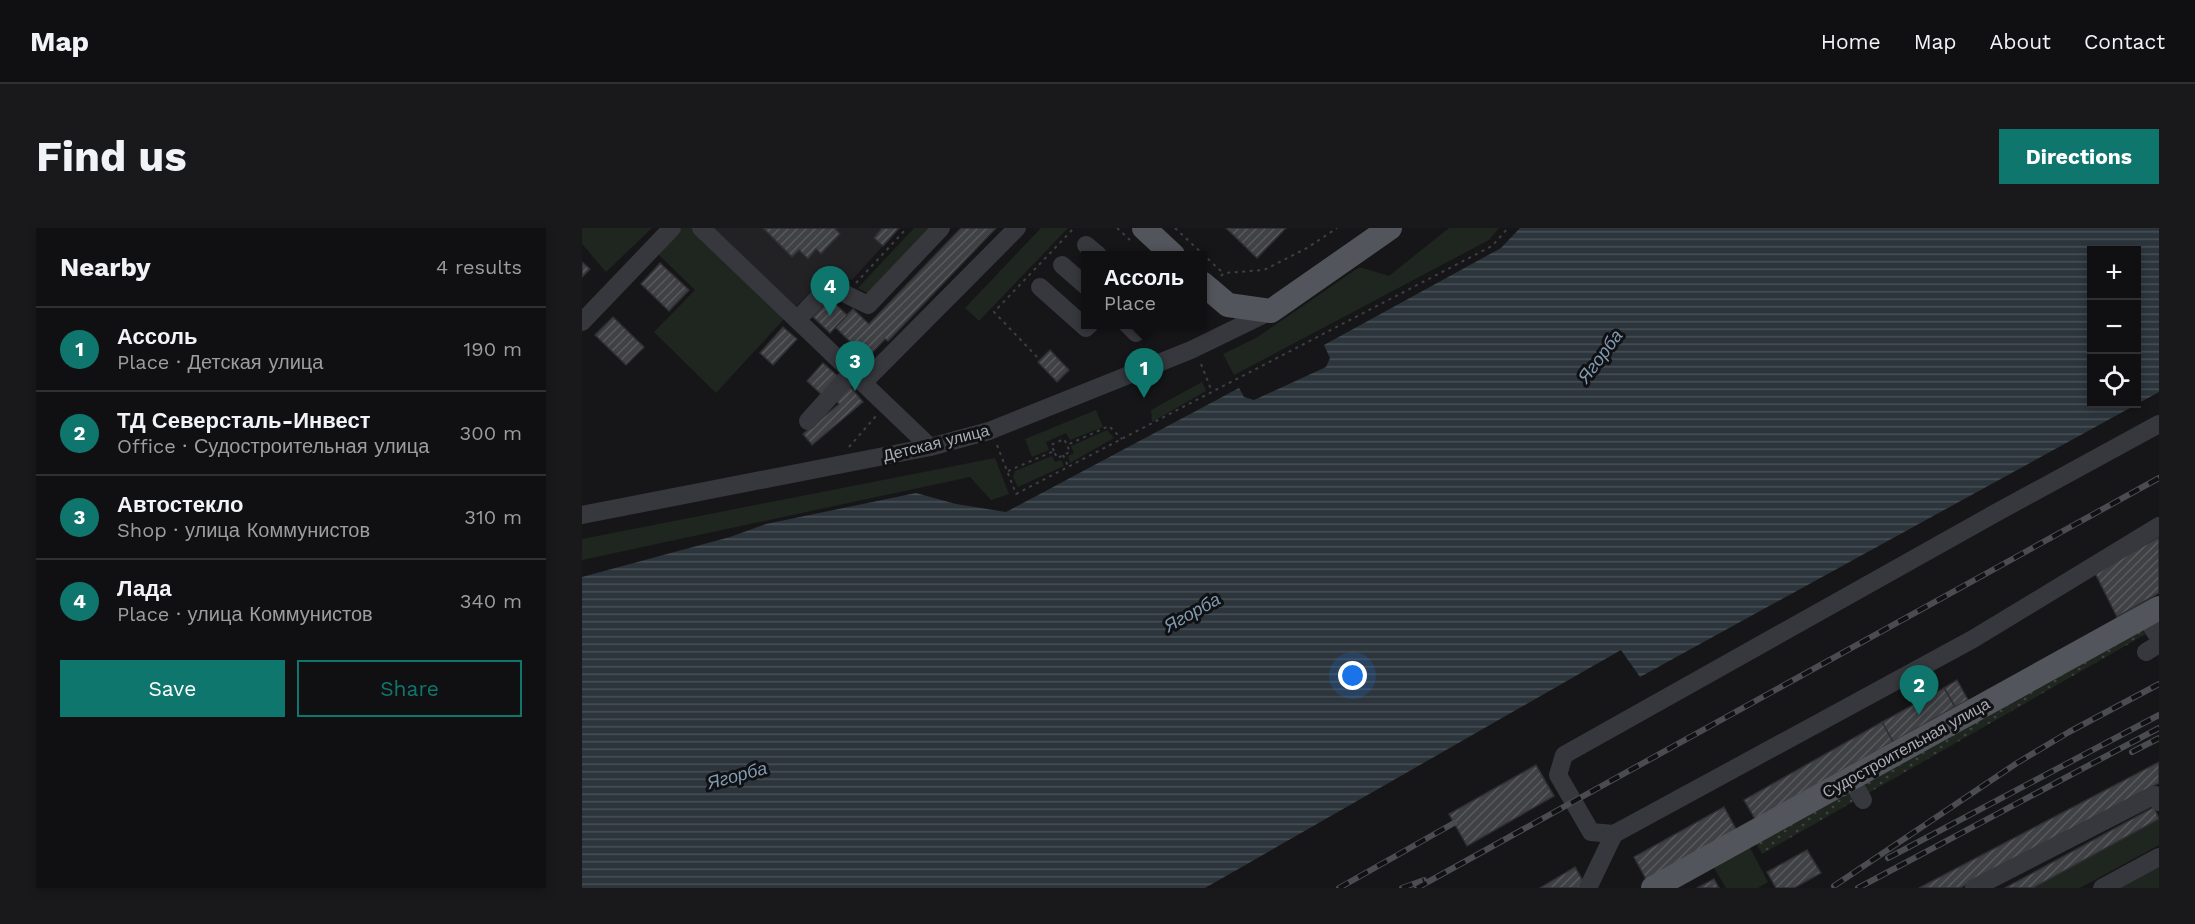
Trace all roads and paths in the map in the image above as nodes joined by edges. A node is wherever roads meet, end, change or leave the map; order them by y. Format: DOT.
graph roads {
  1 [pos="672,228"];
  2 [pos="701,228"];
  3 [pos="907,228"];
  4 [pos="941,228"];
  5 [pos="1017,228"];
  6 [pos="1144,228"];
  7 [pos="1175,228"];
  8 [pos="1337,228"];
  9 [pos="1390,228"];
  10 [pos="1508,228"];
  11 [pos="1165,251"];
  12 [pos="1191,251"];
  13 [pos="1062,265"];
  14 [pos="1081,282"];
  15 [pos="1212,282"];
  16 [pos="1040,287"];
  17 [pos="846,294"];
  18 [pos="1271,311"];
  19 [pos="797,320"];
  20 [pos="582,322"];
  21 [pos="1081,324"];
  22 [pos="1201,364"];
  23 [pos="858,378"];
  24 [pos="1212,393"];
  25 [pos="878,414"];
  26 [pos="808,421"];
  27 [pos="2159,424"];
  28 [pos="1122,439"];
  29 [pos="996,443"];
  30 [pos="1067,445"];
  31 [pos="849,447"];
  32 [pos="930,447"];
  33 [pos="1054,451"];
  34 [pos="1063,455"];
  35 [pos="1068,467"];
  36 [pos="1008,471"];
  37 [pos="582,515"];
  38 [pos="2159,526"];
  39 [pos="2154,619"];
  40 [pos="1851,779"];
  41 [pos="2158,796"];
  42 [pos="1863,800"];
  43 [pos="1614,834"];
  44 [pos="2159,857"];
  45 [pos="1588,888"];
  46 [pos="1653,888"];
  47 [pos="1974,888"];
  48 [pos="2102,888"];
  1 -- 20 [label="street"];
  2 -- 19 [label="street"];
  3 -- 17 [label="path"];
  4 -- 17 [label="street"];
  5 -- 23 [label="street"];
  6 -- 11 [label="main road"];
  7 -- 12 [label="path"];
  8 -- 15 [label="path"];
  9 -- 18 [label="main road"];
  10 -- 24 [label="path"];
  13 -- 14 [label="street"];
  15 -- 18 [label="main road"];
  16 -- 21 [label="street"];
  17 -- 19 [label="street"];
  18 -- 32 [label="street, Детская улица"];
  19 -- 23 [label="street"];
  22 -- 24 [label="path"];
  23 -- 26 [label="street"];
  23 -- 32 [label="street"];
  24 -- 28 [label="path"];
  25 -- 31 [label="path"];
  27 -- 43 [label="street"];
  28 -- 30 [label="path"];
  28 -- 35 [label="path"];
  29 -- 36 [label="path"];
  30 -- 33 [label="path"];
  30 -- 34 [label="path"];
  32 -- 37 [label="street, Детская улица"];
  33 -- 34 [label="path"];
  33 -- 36 [label="path"];
  34 -- 35 [label="path"];
  35 -- 36 [label="path"];
  38 -- 43 [label="street"];
  39 -- 40 [label="main road, Судостроительная улица"];
  40 -- 42 [label="street"];
  40 -- 46 [label="main road, Судостроительная улица"];
  41 -- 47 [label="street"];
  43 -- 45 [label="street"];
  44 -- 48 [label="street"];
}
